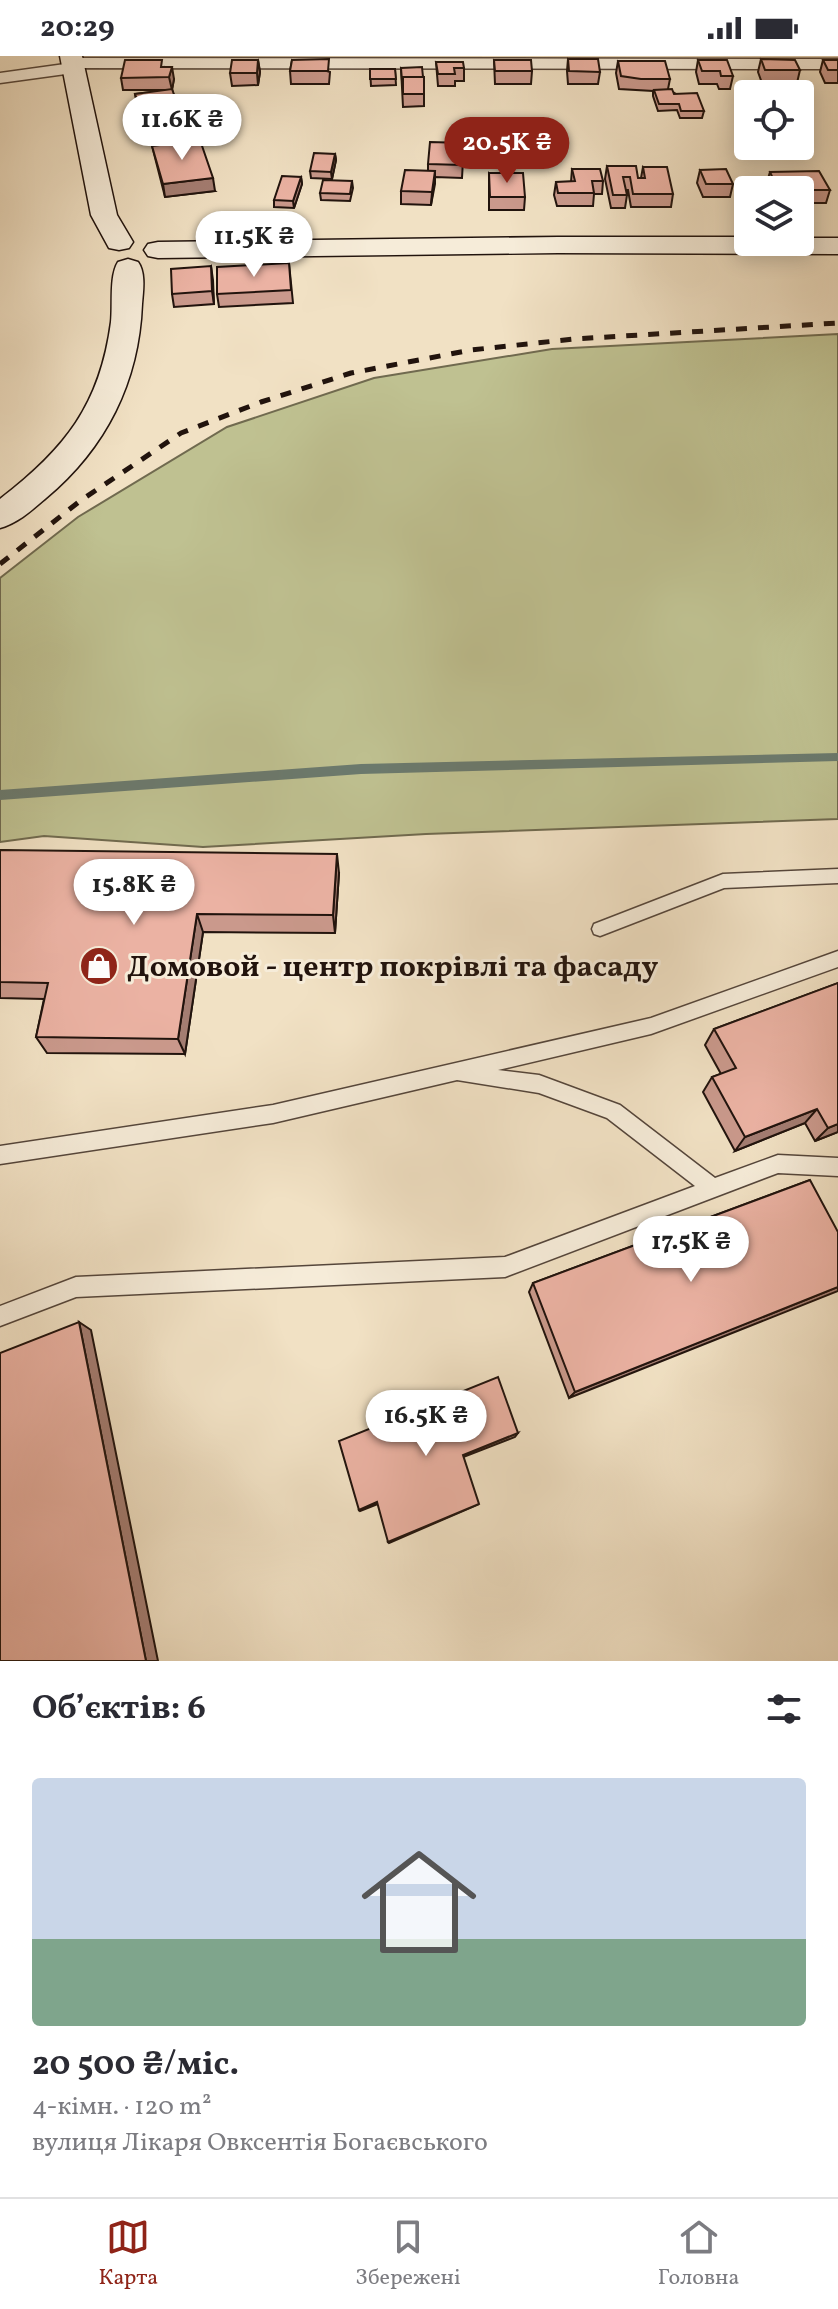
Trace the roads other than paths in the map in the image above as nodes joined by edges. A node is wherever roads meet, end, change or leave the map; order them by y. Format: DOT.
graph roads {
  1 [pos="72,63"];
  2 [pos="838,64"];
  3 [pos="0,78"];
  4 [pos="838,246"];
  5 [pos="123,255"];
  6 [pos="0,516"];
  7 [pos="838,876"];
  8 [pos="600,929"];
  9 [pos="838,959"];
  10 [pos="450,1072"];
  11 [pos="0,1155"];
  12 [pos="838,1167"];
  13 [pos="714,1189"];
  14 [pos="0,1316"];
  1 -- 2 [label="street"];
  1 -- 3 [label="street"];
  1 -- 5 [label="street"];
  4 -- 5 [label="street"];
  5 -- 6 [label="street"];
  7 -- 8 [label="lane"];
  9 -- 10 [label="lane"];
  10 -- 11 [label="lane"];
  10 -- 13 [label="lane"];
  12 -- 13 [label="lane"];
  13 -- 14 [label="lane"];
}
